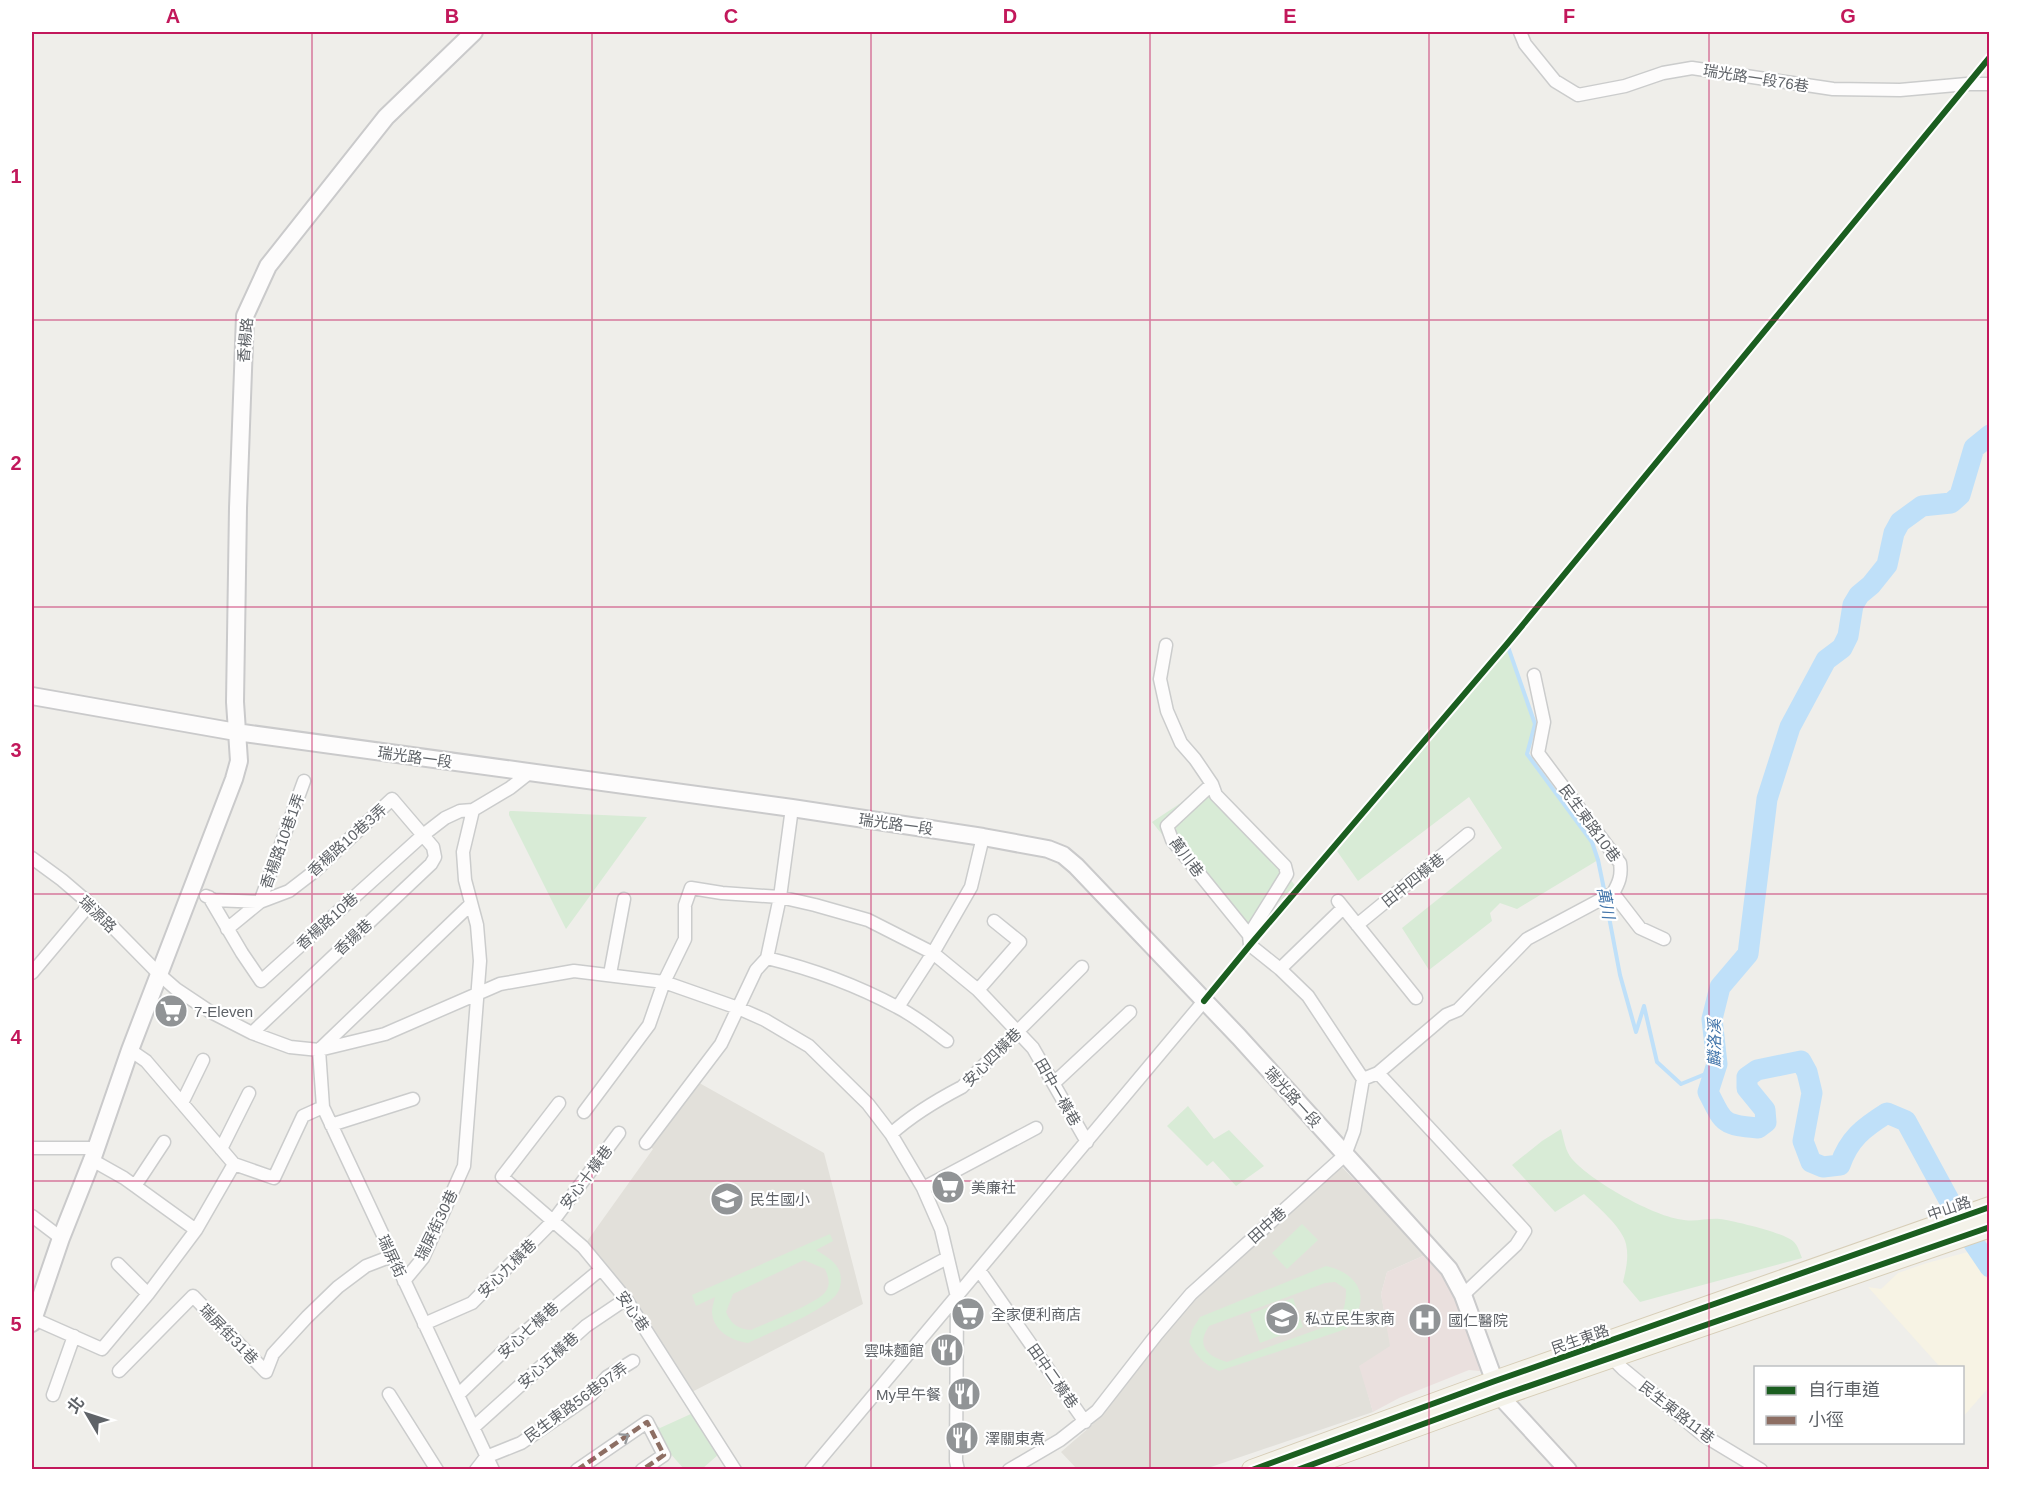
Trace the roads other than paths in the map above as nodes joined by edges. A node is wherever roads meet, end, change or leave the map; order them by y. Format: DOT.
graph roads {
  1 [pos="474,32"];
  2 [pos="1520,32"];
  3 [pos="1989,84"];
  4 [pos="1166,645"];
  5 [pos="1534,675"];
  6 [pos="32,696"];
  7 [pos="236,732"];
  8 [pos="529,773"];
  9 [pos="304,781"];
  10 [pos="1212,784"];
  11 [pos="792,808"];
  12 [pos="473,810"];
  13 [pos="1468,834"];
  14 [pos="423,835"];
  15 [pos="983,837"];
  16 [pos="32,858"];
  17 [pos="192,887"];
  18 [pos="1613,893"];
  19 [pos="209,897"];
  20 [pos="780,897"];
  21 [pos="624,899"];
  22 [pos="260,902"];
  23 [pos="90,904"];
  24 [pos="471,904"];
  25 [pos="994,921"];
  26 [pos="1357,925"];
  27 [pos="227,929"];
  28 [pos="1664,939"];
  29 [pos="1249,940"];
  30 [pos="933,953"];
  31 [pos="767,958"];
  32 [pos="34,966"];
  33 [pos="1082,967"];
  34 [pos="1280,969"];
  35 [pos="610,974"];
  36 [pos="160,975"];
  37 [pos="664,982"];
  38 [pos="978,990"];
  39 [pos="478,993"];
  40 [pos="1416,998"];
  41 [pos="1204,1001"];
  42 [pos="898,1007"];
  43 [pos="738,1008"];
  44 [pos="1130,1012"];
  45 [pos="1018,1032"];
  46 [pos="252,1033"];
  47 [pos="947,1041"];
  48 [pos="130,1050"];
  49 [pos="319,1050"];
  50 [pos="203,1060"];
  51 [pos="1378,1072"];
  52 [pos="1362,1078"];
  53 [pos="1054,1083"];
  54 [pos="249,1093"];
  55 [pos="413,1099"];
  56 [pos="182,1103"];
  57 [pos="559,1103"];
  58 [pos="323,1107"];
  59 [pos="584,1113"];
  60 [pos="331,1125"];
  61 [pos="1036,1128"];
  62 [pos="619,1133"];
  63 [pos="891,1134"];
  64 [pos="164,1142"];
  65 [pos="1086,1142"];
  66 [pos="646,1143"];
  67 [pos="32,1148"];
  68 [pos="221,1149"];
  69 [pos="95,1154"];
  70 [pos="1345,1155"];
  71 [pos="234,1164"];
  72 [pos="135,1186"];
  73 [pos="923,1188"];
  74 [pos="32,1216"];
  75 [pos="1983,1219"];
  76 [pos="553,1221"];
  77 [pos="196,1230"];
  78 [pos="62,1238"];
  79 [pos="1920,1241"];
  80 [pos="392,1256"];
  81 [pos="947,1258"];
  82 [pos="118,1264"];
  83 [pos="601,1269"];
  84 [pos="979,1270"];
  85 [pos="404,1281"];
  86 [pos="891,1288"];
  87 [pos="148,1294"];
  88 [pos="1463,1294"];
  89 [pos="957,1296"];
  90 [pos="626,1299"];
  91 [pos="32,1320"];
  92 [pos="424,1324"];
  93 [pos="74,1336"];
  94 [pos="1607,1351"];
  95 [pos="633,1361"];
  96 [pos="119,1371"];
  97 [pos="1497,1388"];
  98 [pos="389,1394"];
  99 [pos="53,1395"];
  100 [pos="458,1395"];
  101 [pos="1085,1422"];
  102 [pos="474,1427"];
  103 [pos="486,1457"];
  104 [pos="437,1470"];
  105 [pos="476,1470"];
  106 [pos="493,1470"];
  107 [pos="577,1470"];
  108 [pos="642,1470"];
  109 [pos="735,1470"];
  110 [pos="811,1470"];
  111 [pos="958,1470"];
  112 [pos="1009,1470"];
  113 [pos="1252,1470"];
  114 [pos="1297,1470"];
  115 [pos="1568,1470"];
  116 [pos="1761,1470"];
  1 -- 7 [label="street, 香楊路"];
  2 -- 3 [label="street, 瑞光路一段76巷"];
  4 -- 10 [label="street"];
  5 -- 18 [label="street, 民生東路10巷"];
  6 -- 7 [label="street, 瑞光路一段"];
  7 -- 8 [label="street, 瑞光路一段"];
  7 -- 17 [label="street"];
  8 -- 11 [label="street, 瑞光路一段"];
  8 -- 12 [label="street, 香楊路10巷"];
  9 -- 22 [label="street, 香楊路10巷1弄"];
  10 -- 29 [label="street"];
  10 -- 29 [label="street, 萬川巷"];
  11 -- 15 [label="street, 瑞光路一段"];
  11 -- 20 [label="street"];
  12 -- 14 [label="street, 香楊路10巷"];
  12 -- 24 [label="street"];
  13 -- 26 [label="street, 田中四橫巷"];
  14 -- 22 [label="street, 香楊路10巷3弄"];
  14 -- 27 [label="street, 香楊路10巷"];
  14 -- 46 [label="street, 香揚巷"];
  15 -- 30 [label="street"];
  15 -- 41 [label="street, 瑞光路一段"];
  16 -- 23 [label="street, 瑞源路"];
  17 -- 19 [label="street"];
  17 -- 36 [label="street"];
  18 -- 28 [label="street"];
  18 -- 51 [label="street"];
  19 -- 22 [label="street"];
  19 -- 27 [label="street, 香楊路10巷"];
  20 -- 30 [label="street, 田中一橫巷"];
  20 -- 31 [label="street"];
  20 -- 37 [label="street, 田中一橫巷"];
  21 -- 35 [label="street"];
  22 -- 27 [label="street"];
  23 -- 32 [label="street"];
  23 -- 36 [label="street, 瑞源路"];
  24 -- 39 [label="street"];
  24 -- 49 [label="street"];
  25 -- 38 [label="street"];
  26 -- 34 [label="street"];
  26 -- 40 [label="street"];
  29 -- 34 [label="street"];
  30 -- 38 [label="street, 田中一橫巷"];
  30 -- 42 [label="street"];
  31 -- 42 [label="street"];
  31 -- 43 [label="street"];
  33 -- 45 [label="street, 安心四橫巷"];
  34 -- 52 [label="street"];
  35 -- 37 [label="street"];
  35 -- 39 [label="street"];
  36 -- 46 [label="street"];
  36 -- 48 [label="street"];
  37 -- 43 [label="street"];
  37 -- 59 [label="street"];
  38 -- 45 [label="street, 田中一橫巷"];
  39 -- 49 [label="street"];
  39 -- 85 [label="street, 瑞屏街30巷"];
  41 -- 65 [label="street"];
  41 -- 70 [label="street, 瑞光路一段"];
  42 -- 47 [label="street"];
  43 -- 63 [label="street"];
  43 -- 66 [label="street"];
  44 -- 53 [label="street"];
  45 -- 53 [label="street, 田中一橫巷"];
  45 -- 63 [label="street, 安心四橫巷"];
  46 -- 49 [label="street"];
  48 -- 56 [label="street"];
  48 -- 69 [label="street"];
  49 -- 58 [label="street, 瑞屏街"];
  50 -- 56 [label="street"];
  51 -- 52 [label="street"];
  51 -- 88 [label="street"];
  52 -- 70 [label="street, 田中巷"];
  53 -- 65 [label="street, 田中一橫巷"];
  54 -- 68 [label="street"];
  55 -- 60 [label="street"];
  56 -- 68 [label="street"];
  57 -- 76 [label="street, 安心巷"];
  58 -- 60 [label="street, 瑞屏街"];
  58 -- 71 [label="street"];
  60 -- 80 [label="street, 瑞屏街"];
  61 -- 73 [label="street"];
  62 -- 76 [label="street, 安心十橫巷"];
  63 -- 73 [label="street"];
  64 -- 72 [label="street"];
  65 -- 84 [label="street"];
  67 -- 69 [label="street"];
  68 -- 71 [label="street"];
  69 -- 72 [label="street"];
  69 -- 78 [label="street"];
  70 -- 88 [label="street, 瑞光路一段"];
  70 -- 101 [label="street, 田中巷"];
  71 -- 77 [label="street"];
  72 -- 77 [label="street"];
  73 -- 81 [label="street"];
  74 -- 78 [label="street"];
  75 -- 79 [label="main road, 中山路"];
  76 -- 83 [label="street, 安心巷"];
  76 -- 92 [label="street, 安心九橫巷"];
  77 -- 87 [label="street"];
  78 -- 91 [label="street"];
  79 -- 94 [label="main road, 民生東路"];
  80 -- 85 [label="street, 瑞屏街"];
  80 -- 96 [label="street, 瑞屏街31巷"];
  81 -- 86 [label="street"];
  81 -- 89 [label="street"];
  82 -- 87 [label="street"];
  83 -- 90 [label="street, 安心巷"];
  83 -- 100 [label="street, 安心七橫巷"];
  84 -- 89 [label="street"];
  84 -- 101 [label="street, 田中二橫巷"];
  85 -- 92 [label="street, 瑞屏街"];
  87 -- 93 [label="street"];
  88 -- 97 [label="street, 瑞光路一段"];
  89 -- 110 [label="street"];
  89 -- 111 [label="street"];
  90 -- 102 [label="street, 安心五橫巷"];
  90 -- 109 [label="street, 安心巷"];
  91 -- 93 [label="street"];
  92 -- 100 [label="street, 瑞屏街"];
  93 -- 99 [label="street"];
  94 -- 97 [label="main road, 民生東路"];
  94 -- 116 [label="street, 民生東路11巷"];
  95 -- 103 [label="street, 民生東路56巷97弄"];
  97 -- 113 [label="main road, 民生東路"];
  97 -- 114 [label="main road, 民生東路"];
  97 -- 115 [label="street"];
  98 -- 104 [label="street"];
  100 -- 102 [label="street, 瑞屏街"];
  101 -- 112 [label="street, 田中巷"];
  102 -- 103 [label="street, 瑞屏街"];
  103 -- 105 [label="street"];
  103 -- 106 [label="street, 瑞屏街"];
  107 -- 108 [label="street, one-way"];
}
